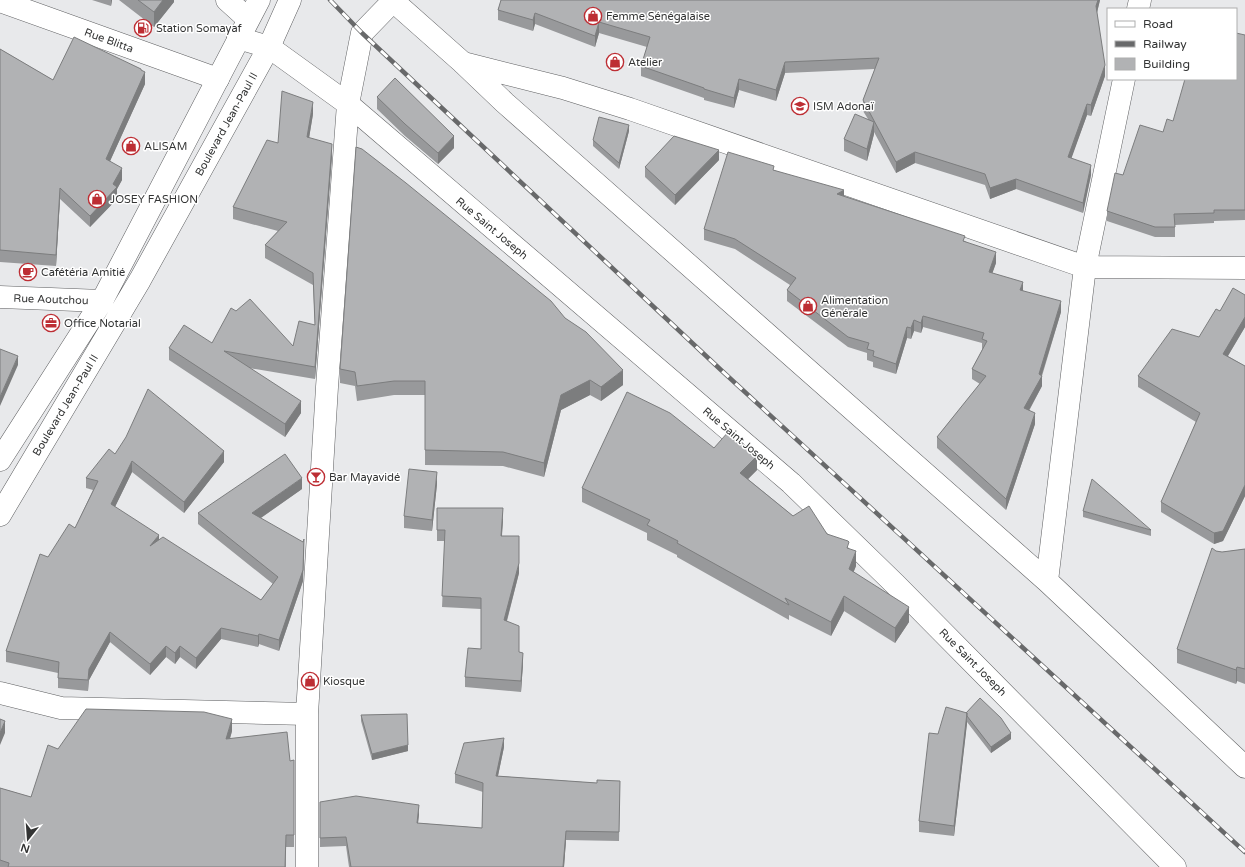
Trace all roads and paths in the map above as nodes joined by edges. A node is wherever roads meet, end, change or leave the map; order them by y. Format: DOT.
graph roads {
  1 [pos="226,0"];
  2 [pos="259,0"];
  3 [pos="290,0"];
  4 [pos="392,0"];
  5 [pos="0,1"];
  6 [pos="248,19"];
  7 [pos="238,38"];
  8 [pos="269,47"];
  9 [pos="462,62"];
  10 [pos="218,79"];
  11 [pos="1124,80"];
  12 [pos="348,104"];
  13 [pos="1085,267"];
  14 [pos="1245,268"];
  15 [pos="0,297"];
  16 [pos="102,301"];
  17 [pos="0,460"];
  18 [pos="0,515"];
  19 [pos="1047,581"];
  20 [pos="0,693"];
  21 [pos="307,714"];
  22 [pos="1245,767"];
  23 [pos="307,867"];
  24 [pos="1175,867"];
  1 -- 6 [label="street"];
  2 -- 6 [label="street, Boulevard Jean-Paul II"];
  3 -- 8 [label="street, Boulevard Jean-Paul II"];
  4 -- 9 [label="street"];
  4 -- 12 [label="street"];
  5 -- 10 [label="street, Rue Blitta"];
  6 -- 7 [label="street, Boulevard Jean-Paul II"];
  7 -- 8 [label="street, Rue Saint Joseph"];
  7 -- 10 [label="street, Boulevard Jean-Paul II"];
  8 -- 12 [label="street, Rue Saint Joseph"];
  8 -- 18 [label="street, Boulevard Jean-Paul II"];
  9 -- 13 [label="street"];
  9 -- 19 [label="street"];
  10 -- 16 [label="street, Boulevard Jean-Paul II"];
  11 -- 13 [label="street"];
  12 -- 21 [label="street"];
  12 -- 24 [label="street, Rue Saint Joseph"];
  13 -- 14 [label="street"];
  13 -- 19 [label="street"];
  15 -- 16 [label="street, Rue Aoutchou"];
  16 -- 17 [label="street, Boulevard Jean-Paul II"];
  19 -- 22 [label="street"];
  20 -- 21 [label="street"];
  21 -- 23 [label="street"];
}
